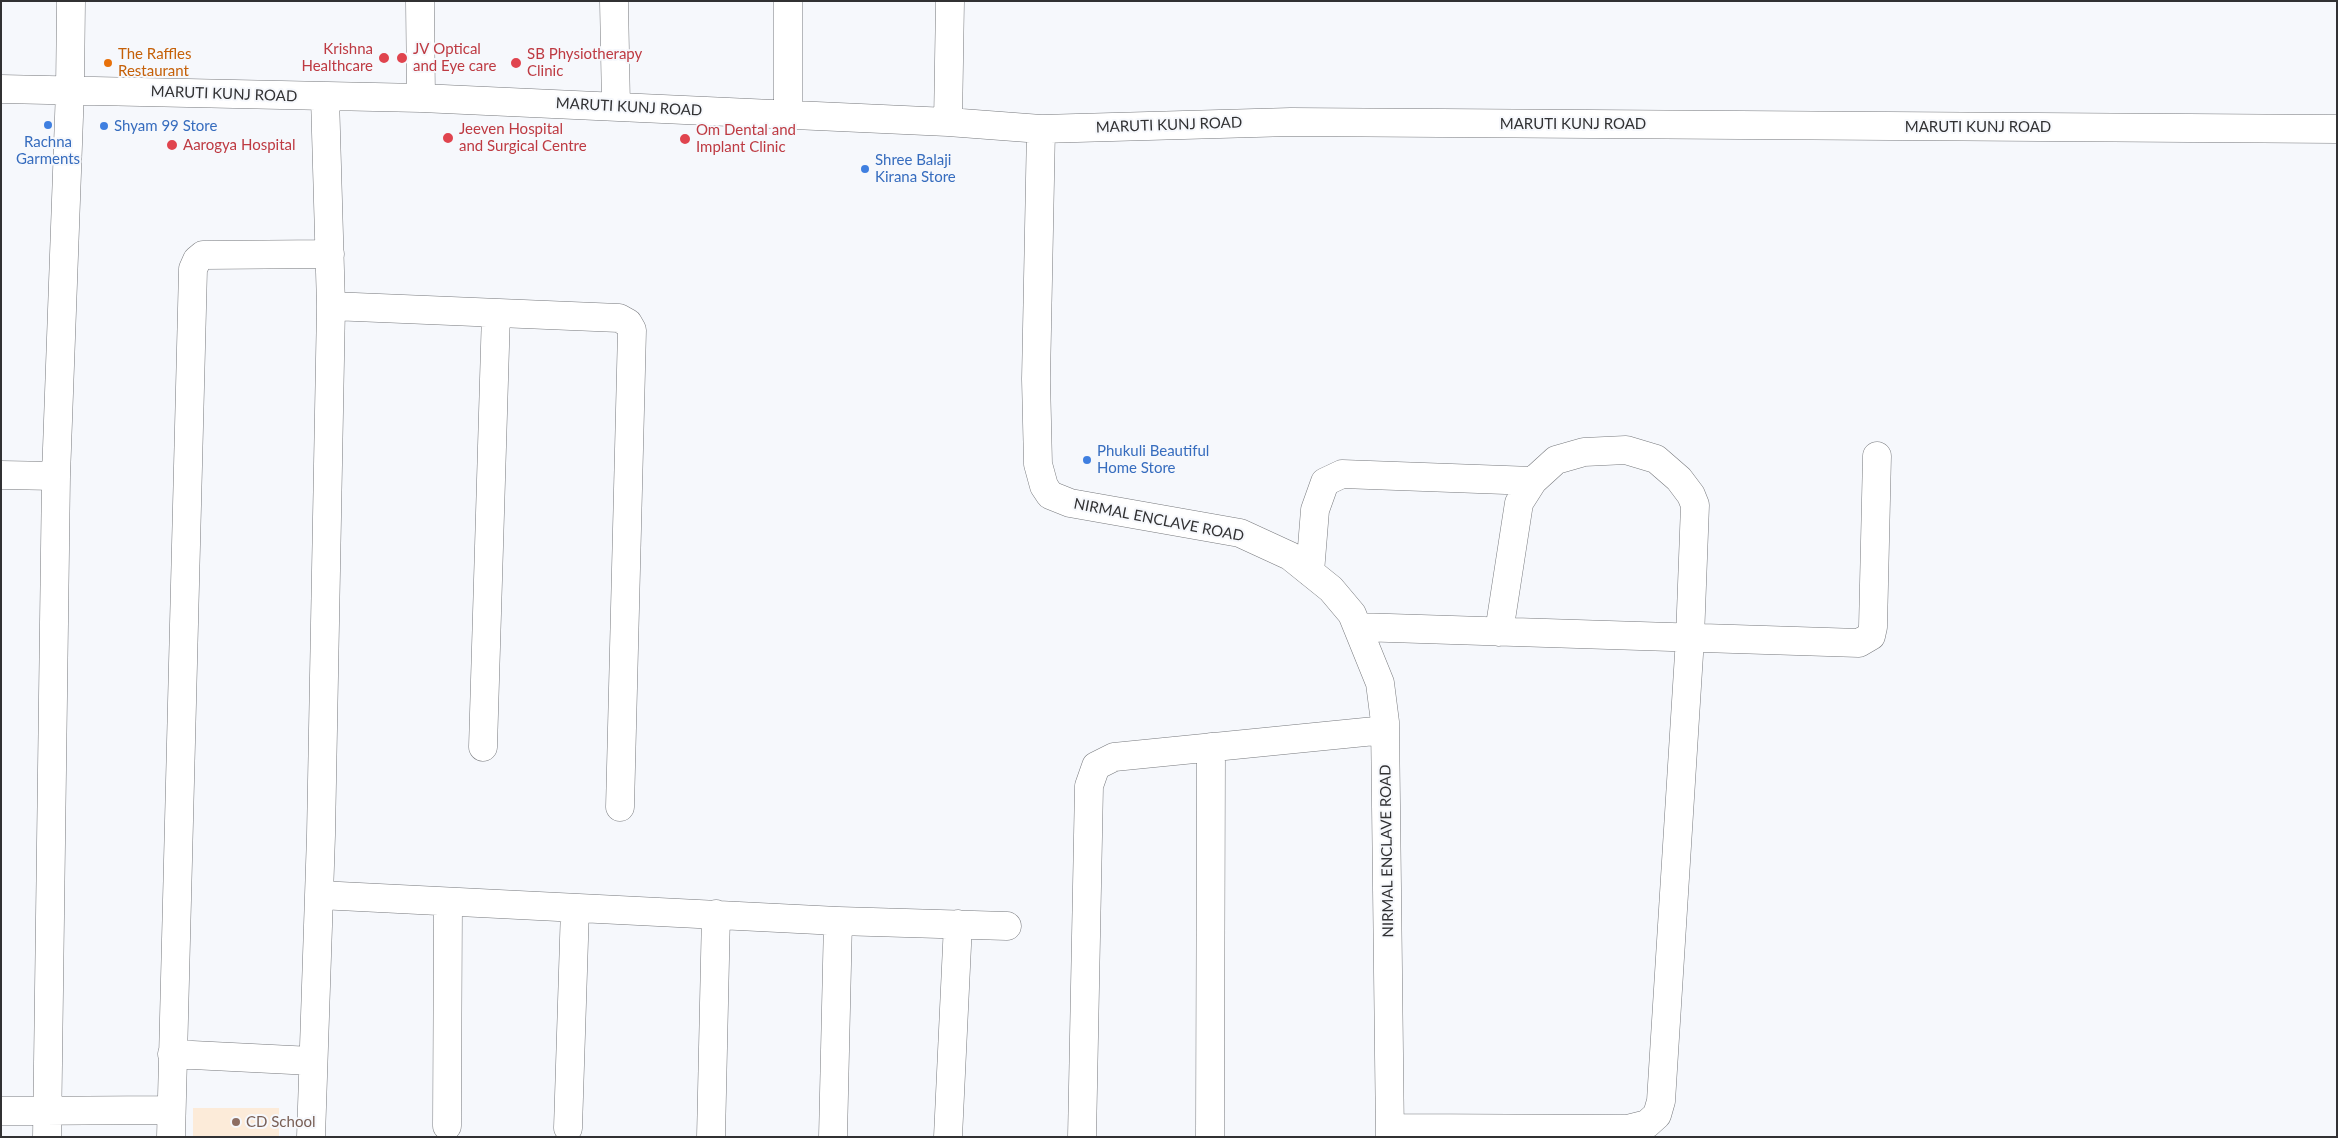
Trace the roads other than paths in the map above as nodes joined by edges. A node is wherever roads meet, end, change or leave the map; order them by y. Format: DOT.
graph roads {
  1 [pos="71,1"];
  2 [pos="420,1"];
  3 [pos="614,1"];
  4 [pos="788,1"];
  5 [pos="950,1"];
  6 [pos="1,89"];
  7 [pos="70,89"];
  8 [pos="325,97"];
  9 [pos="421,98"];
  10 [pos="616,106"];
  11 [pos="788,115"];
  12 [pos="948,122"];
  13 [pos="1041,129"];
  14 [pos="2337,129"];
  15 [pos="330,254"];
  16 [pos="331,306"];
  17 [pos="496,313"];
  18 [pos="1877,456"];
  19 [pos="1,475"];
  20 [pos="56,476"];
  21 [pos="1533,481"];
  22 [pos="1310,572"];
  23 [pos="1358,628"];
  24 [pos="1499,632"];
  25 [pos="1690,638"];
  26 [pos="1384,730"];
  27 [pos="482,748"];
  28 [pos="1211,748"];
  29 [pos="620,807"];
  30 [pos="319,895"];
  31 [pos="448,902"];
  32 [pos="575,908"];
  33 [pos="716,914"];
  34 [pos="838,921"];
  35 [pos="958,924"];
  36 [pos="1007,926"];
  37 [pos="172,1054"];
  38 [pos="312,1061"];
  39 [pos="1,1111"];
  40 [pos="47,1124"];
  41 [pos="171,1124"];
  42 [pos="447,1126"];
  43 [pos="568,1128"];
  44 [pos="1391,1132"];
  45 [pos="311,1137"];
  46 [pos="711,1137"];
  47 [pos="833,1137"];
  48 [pos="948,1137"];
  49 [pos="1082,1137"];
  50 [pos="1210,1137"];
  1 -- 7 [label="street"];
  2 -- 9 [label="street"];
  3 -- 10 [label="street"];
  4 -- 11 [label="street"];
  5 -- 12 [label="street"];
  6 -- 7 [label="street, MARUTI KUNJ ROAD"];
  7 -- 8 [label="street, MARUTI KUNJ ROAD"];
  7 -- 20 [label="street"];
  8 -- 9 [label="street, MARUTI KUNJ ROAD"];
  8 -- 15 [label="street"];
  9 -- 10 [label="street, MARUTI KUNJ ROAD"];
  10 -- 11 [label="street, MARUTI KUNJ ROAD"];
  11 -- 12 [label="street, MARUTI KUNJ ROAD"];
  12 -- 13 [label="street, MARUTI KUNJ ROAD"];
  13 -- 14 [label="street, MARUTI KUNJ ROAD"];
  13 -- 22 [label="street, NIRMAL ENCLAVE ROAD"];
  15 -- 16 [label="street"];
  15 -- 37 [label="street"];
  16 -- 17 [label="street"];
  16 -- 30 [label="street"];
  17 -- 27 [label="street"];
  17 -- 29 [label="street"];
  18 -- 25 [label="street"];
  19 -- 20 [label="street"];
  20 -- 40 [label="street"];
  21 -- 22 [label="street"];
  21 -- 24 [label="street"];
  21 -- 25 [label="street"];
  22 -- 23 [label="street, NIRMAL ENCLAVE ROAD"];
  23 -- 24 [label="street"];
  23 -- 26 [label="street, NIRMAL ENCLAVE ROAD"];
  24 -- 25 [label="street"];
  25 -- 44 [label="street"];
  26 -- 28 [label="street"];
  26 -- 44 [label="street, NIRMAL ENCLAVE ROAD"];
  28 -- 49 [label="street"];
  28 -- 50 [label="street"];
  30 -- 31 [label="street"];
  30 -- 38 [label="street"];
  31 -- 32 [label="street"];
  31 -- 42 [label="street"];
  32 -- 33 [label="street"];
  32 -- 43 [label="street"];
  33 -- 34 [label="street"];
  33 -- 46 [label="street"];
  34 -- 35 [label="street"];
  34 -- 47 [label="street"];
  35 -- 36 [label="street"];
  35 -- 48 [label="street"];
  37 -- 38 [label="street"];
  37 -- 41 [label="street"];
  38 -- 45 [label="street"];
  39 -- 40 [label="street"];
  40 -- 41 [label="street"];
}
